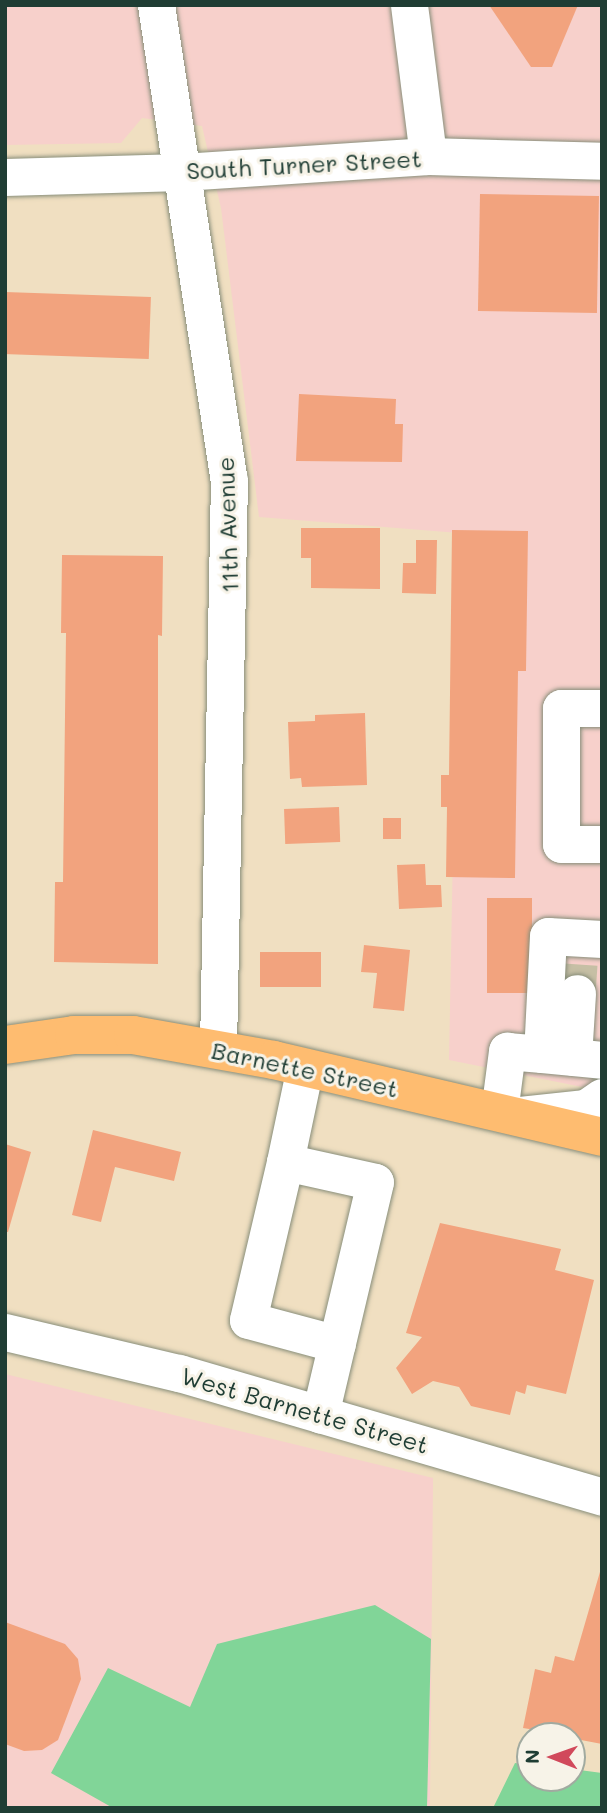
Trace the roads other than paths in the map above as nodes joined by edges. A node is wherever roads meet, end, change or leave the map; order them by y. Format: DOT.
graph roads {
  1 [pos="156,5"];
  2 [pos="409,5"];
  3 [pos="428,156"];
  4 [pos="602,161"];
  5 [pos="182,172"];
  6 [pos="5,177"];
  7 [pos="602,708"];
  8 [pos="602,844"];
  9 [pos="585,958"];
  10 [pos="5,1045"];
  11 [pos="218,1049"];
  12 [pos="572,1057"];
  13 [pos="305,1067"];
  14 [pos="602,1097"];
  15 [pos="506,1114"];
  16 [pos="602,1137"];
  17 [pos="285,1162"];
  18 [pos="5,1332"];
  19 [pos="337,1344"];
  20 [pos="320,1415"];
  21 [pos="602,1497"];
  1 -- 5 [label="street, 11th Avenue"];
  2 -- 3 [label="street"];
  3 -- 4 [label="street, South Turner Street"];
  3 -- 5 [label="street, South Turner Street"];
  5 -- 6 [label="street, South Turner Street"];
  5 -- 11 [label="street, 11th Avenue"];
  7 -- 8 [label="street"];
  9 -- 12 [label="street"];
  9 -- 12 [label="street"];
  10 -- 11 [label="main road, Barnette Street"];
  11 -- 13 [label="main road, Barnette Street"];
  12 -- 15 [label="street"];
  13 -- 15 [label="main road, Barnette Street"];
  13 -- 17 [label="street"];
  14 -- 15 [label="street"];
  15 -- 16 [label="main road, Barnette Street"];
  17 -- 19 [label="street"];
  17 -- 19 [label="street"];
  18 -- 20 [label="street, West Barnette Street"];
  19 -- 20 [label="street"];
  20 -- 21 [label="street, West Barnette Street"];
}
